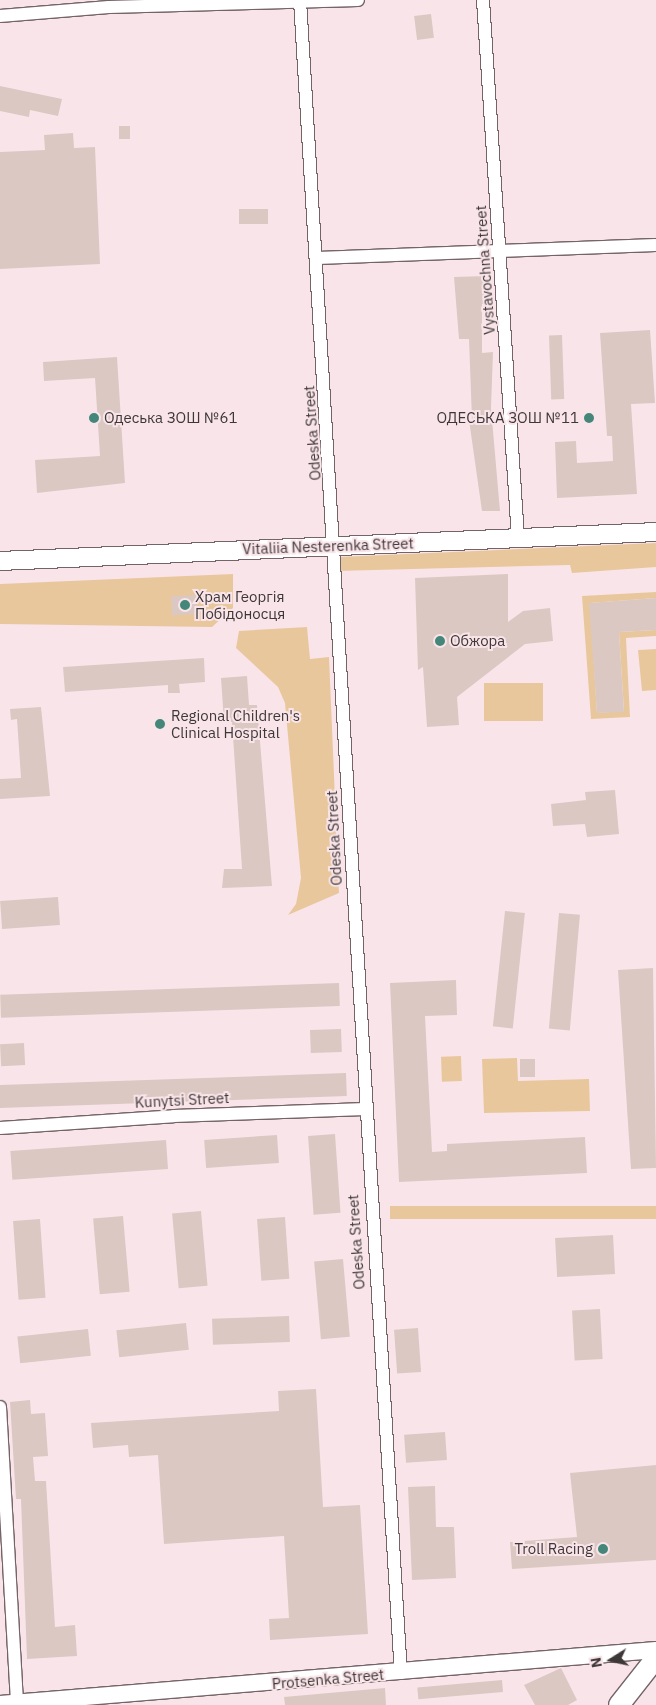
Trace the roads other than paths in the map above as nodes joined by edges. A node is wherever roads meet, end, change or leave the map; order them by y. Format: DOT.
graph roads {
  1 [pos="358,0"];
  2 [pos="483,0"];
  3 [pos="300,2"];
  4 [pos="109,4"];
  5 [pos="0,16"];
  6 [pos="656,245"];
  7 [pos="500,249"];
  8 [pos="317,258"];
  9 [pos="656,532"];
  10 [pos="518,538"];
  11 [pos="335,546"];
  12 [pos="0,560"];
  13 [pos="365,1109"];
  14 [pos="0,1128"];
  15 [pos="0,1407"];
  16 [pos="656,1650"];
  17 [pos="656,1658"];
  18 [pos="401,1673"];
  19 [pos="0,1704"];
  20 [pos="17,1704"];
  21 [pos="618,1705"];
  1 -- 3 [label="street"];
  2 -- 7 [label="street, Vystavochna Street"];
  3 -- 4 [label="street"];
  3 -- 8 [label="street, Odeska Street"];
  4 -- 5 [label="street"];
  6 -- 7 [label="street"];
  7 -- 8 [label="street"];
  7 -- 10 [label="street, Vystavochna Street"];
  8 -- 11 [label="street, Odeska Street"];
  9 -- 10 [label="main road, Vitaliia Nesterenka Street"];
  10 -- 11 [label="main road, Vitaliia Nesterenka Street"];
  11 -- 12 [label="main road, Vitaliia Nesterenka Street"];
  11 -- 13 [label="street, Odeska Street"];
  13 -- 14 [label="street, Kunytsi Street"];
  13 -- 18 [label="street, Odeska Street"];
  15 -- 20 [label="street"];
  16 -- 18 [label="street, Protsenka Street"];
  17 -- 21 [label="main road"];
  18 -- 20 [label="street, Protsenka Street"];
  19 -- 20 [label="street, Protsenka Street"];
}
